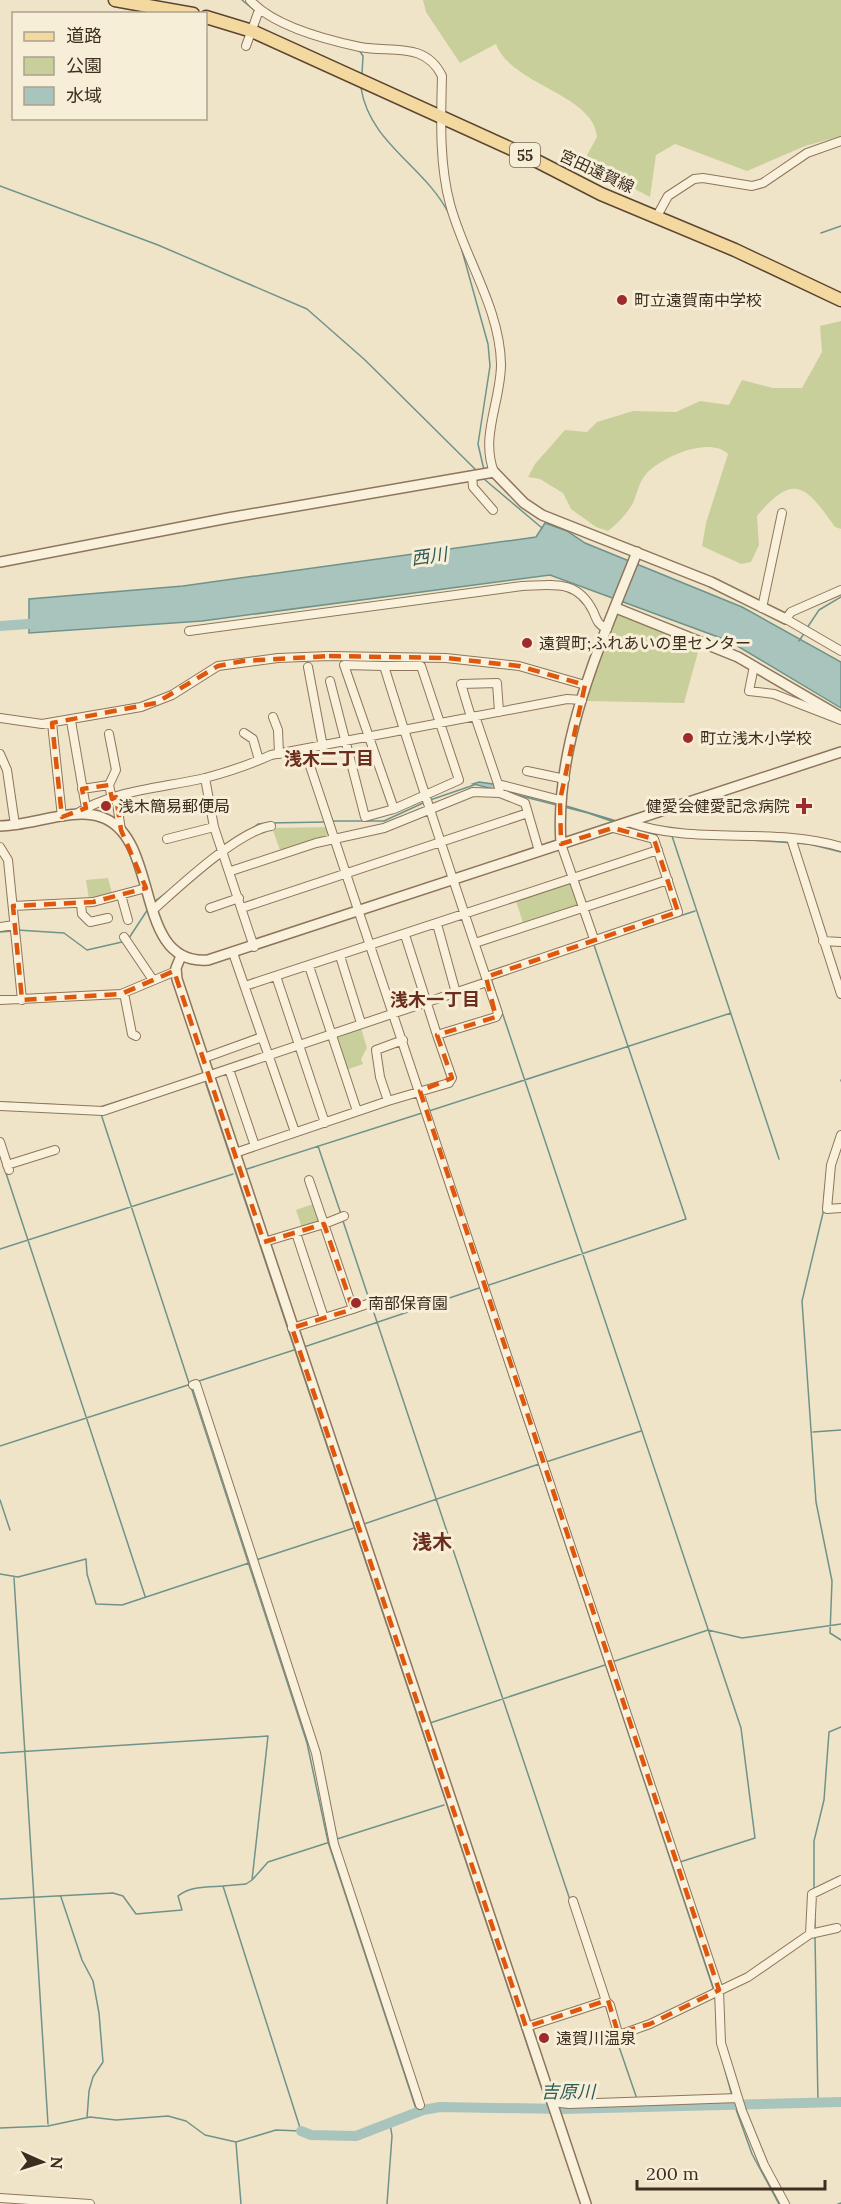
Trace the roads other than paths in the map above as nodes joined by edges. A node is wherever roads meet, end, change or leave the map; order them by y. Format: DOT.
graph roads {
  1 [pos="115,0"];
  2 [pos="250,0"];
  3 [pos="259,10"];
  4 [pos="182,12"];
  5 [pos="207,17"];
  6 [pos="252,31"];
  7 [pos="246,46"];
  8 [pos="442,117"];
  9 [pos="841,141"];
  10 [pos="657,216"];
  11 [pos="841,300"];
  12 [pos="494,472"];
  13 [pos="472,476"];
  14 [pos="493,510"];
  15 [pos="782,513"];
  16 [pos="636,556"];
  17 [pos="0,562"];
  18 [pos="841,590"];
  19 [pos="618,604"];
  20 [pos="762,608"];
  21 [pos="786,619"];
  22 [pos="607,629"];
  23 [pos="189,631"];
  24 [pos="841,651"];
  25 [pos="384,666"];
  26 [pos="754,666"];
  27 [pos="308,667"];
  28 [pos="330,681"];
  29 [pos="585,685"];
  30 [pos="582,700"];
  31 [pos="500,712"];
  32 [pos="273,717"];
  33 [pos="473,717"];
  34 [pos="0,718"];
  35 [pos="841,719"];
  36 [pos="71,721"];
  37 [pos="52,723"];
  38 [pos="440,723"];
  39 [pos="404,731"];
  40 [pos="109,734"];
  41 [pos="243,734"];
  42 [pos="369,738"];
  43 [pos="345,743"];
  44 [pos="323,747"];
  45 [pos="305,751"];
  46 [pos="841,752"];
  47 [pos="0,754"];
  48 [pos="279,754"];
  49 [pos="258,760"];
  50 [pos="527,771"];
  51 [pos="205,778"];
  52 [pos="565,778"];
  53 [pos="498,784"];
  54 [pos="109,785"];
  55 [pos="82,789"];
  56 [pos="500,793"];
  57 [pos="426,795"];
  58 [pos="114,798"];
  59 [pos="560,804"];
  60 [pos="86,808"];
  61 [pos="430,808"];
  62 [pos="393,809"];
  63 [pos="528,813"];
  64 [pos="76,814"];
  65 [pos="62,818"];
  66 [pos="628,822"];
  67 [pos="15,825"];
  68 [pos="0,826"];
  69 [pos="271,826"];
  70 [pos="214,827"];
  71 [pos="613,828"];
  72 [pos="121,830"];
  73 [pos="336,837"];
  74 [pos="791,838"];
  75 [pos="167,839"];
  76 [pos="441,842"];
  77 [pos="561,844"];
  78 [pos="0,847"];
  79 [pos="841,847"];
  80 [pos="658,850"];
  81 [pos="539,851"];
  82 [pos="222,853"];
  83 [pos="231,871"];
  84 [pos="348,873"];
  85 [pos="454,878"];
  86 [pos="573,879"];
  87 [pos="668,880"];
  88 [pos="146,888"];
  89 [pos="121,895"];
  90 [pos="239,898"];
  91 [pos="81,903"];
  92 [pos="13,906"];
  93 [pos="152,906"];
  94 [pos="210,908"];
  95 [pos="242,908"];
  96 [pos="584,910"];
  97 [pos="361,911"];
  98 [pos="466,914"];
  99 [pos="108,918"];
  100 [pos="128,920"];
  101 [pos="437,924"];
  102 [pos="14,925"];
  103 [pos="0,927"];
  104 [pos="405,935"];
  105 [pos="124,937"];
  106 [pos="594,939"];
  107 [pos="823,941"];
  108 [pos="841,942"];
  109 [pos="475,943"];
  110 [pos="254,946"];
  111 [pos="372,946"];
  112 [pos="233,953"];
  113 [pos="181,956"];
  114 [pos="340,956"];
  115 [pos="309,966"];
  116 [pos="176,971"];
  117 [pos="276,976"];
  118 [pos="487,979"];
  119 [pos="153,980"];
  120 [pos="245,986"];
  121 [pos="124,993"];
  122 [pos="456,993"];
  123 [pos="841,994"];
  124 [pos="0,1000"];
  125 [pos="22,1000"];
  126 [pos="426,1002"];
  127 [pos="394,1012"];
  128 [pos="361,1023"];
  129 [pos="331,1034"];
  130 [pos="437,1035"];
  131 [pos="136,1036"];
  132 [pos="262,1037"];
  133 [pos="404,1040"];
  134 [pos="300,1044"];
  135 [pos="268,1055"];
  136 [pos="204,1058"];
  137 [pos="229,1069"];
  138 [pos="210,1076"];
  139 [pos="420,1091"];
  140 [pos="388,1101"];
  141 [pos="0,1106"];
  142 [pos="357,1111"];
  143 [pos="325,1123"];
  144 [pos="295,1132"];
  145 [pos="841,1135"];
  146 [pos="0,1142"];
  147 [pos="255,1146"];
  148 [pos="56,1150"];
  149 [pos="235,1153"];
  150 [pos="2,1156"];
  151 [pos="309,1180"];
  152 [pos="841,1208"];
  153 [pos="344,1216"];
  154 [pos="324,1224"];
  155 [pos="296,1233"];
  156 [pos="264,1242"];
  157 [pos="373,1302"];
  158 [pos="353,1309"];
  159 [pos="324,1318"];
  160 [pos="292,1328"];
  161 [pos="193,1385"];
  162 [pos="841,1880"];
  163 [pos="573,1901"];
  164 [pos="837,1928"];
  165 [pos="810,1934"];
  166 [pos="719,1990"];
  167 [pos="606,2001"];
  168 [pos="526,2027"];
  169 [pos="738,2098"];
  170 [pos="552,2102"];
  171 [pos="420,2105"];
  172 [pos="0,2199"];
  173 [pos="90,2204"];
  174 [pos="586,2204"];
  175 [pos="785,2204"];
  1 -- 4 [label="main road"];
  2 -- 3 [label="street"];
  3 -- 6 [label="street"];
  3 -- 8 [label="street"];
  5 -- 6 [label="main road, 宮田遠賀線 / 55"];
  6 -- 7 [label="street"];
  6 -- 8 [label="main road, 宮田遠賀線 / 55"];
  8 -- 10 [label="main road, 宮田遠賀線 / 55"];
  8 -- 12 [label="street"];
  9 -- 10 [label="street"];
  10 -- 11 [label="main road, 宮田遠賀線 / 55"];
  12 -- 13 [label="street"];
  12 -- 16 [label="street"];
  13 -- 14 [label="street"];
  13 -- 17 [label="street"];
  15 -- 20 [label="street"];
  16 -- 19 [label="street"];
  16 -- 20 [label="street"];
  18 -- 21 [label="street"];
  19 -- 22 [label="street"];
  19 -- 26 [label="street"];
  20 -- 21 [label="street"];
  21 -- 24 [label="street"];
  22 -- 23 [label="street"];
  22 -- 29 [label="street"];
  25 -- 38 [label="street"];
  25 -- 39 [label="street"];
  25 -- 42 [label="street"];
  26 -- 35 [label="street"];
  26 -- 35 [label="street"];
  27 -- 44 [label="street"];
  28 -- 43 [label="street"];
  29 -- 30 [label="street"];
  29 -- 36 [label="street"];
  30 -- 31 [label="street"];
  30 -- 52 [label="street"];
  31 -- 33 [label="street"];
  31 -- 33 [label="street"];
  32 -- 48 [label="street"];
  33 -- 38 [label="street"];
  33 -- 53 [label="street"];
  34 -- 37 [label="street"];
  36 -- 37 [label="street"];
  36 -- 55 [label="street"];
  37 -- 65 [label="street"];
  38 -- 39 [label="street"];
  38 -- 57 [label="street"];
  39 -- 42 [label="street"];
  39 -- 57 [label="street"];
  40 -- 54 [label="street"];
  41 -- 49 [label="street"];
  42 -- 43 [label="street"];
  42 -- 62 [label="street"];
  43 -- 44 [label="street"];
  43 -- 62 [label="street"];
  44 -- 45 [label="street"];
  45 -- 48 [label="street"];
  45 -- 73 [label="street"];
  46 -- 66 [label="street"];
  47 -- 67 [label="street"];
  48 -- 49 [label="street"];
  49 -- 51 [label="street"];
  50 -- 52 [label="street"];
  51 -- 58 [label="street"];
  51 -- 70 [label="street"];
  52 -- 59 [label="street"];
  53 -- 56 [label="street"];
  53 -- 59 [label="street"];
  54 -- 55 [label="street"];
  54 -- 58 [label="street"];
  55 -- 60 [label="street"];
  56 -- 61 [label="street"];
  56 -- 63 [label="street"];
  57 -- 61 [label="street"];
  57 -- 62 [label="street"];
  58 -- 60 [label="street"];
  58 -- 72 [label="street"];
  59 -- 77 [label="street"];
  60 -- 64 [label="street"];
  61 -- 73 [label="street"];
  61 -- 76 [label="street"];
  63 -- 76 [label="street"];
  63 -- 81 [label="street"];
  64 -- 65 [label="street"];
  64 -- 72 [label="street"];
  65 -- 67 [label="street"];
  66 -- 71 [label="street"];
  66 -- 74 [label="street"];
  67 -- 68 [label="street"];
  69 -- 82 [label="street"];
  70 -- 75 [label="street"];
  70 -- 82 [label="street"];
  71 -- 77 [label="street"];
  71 -- 80 [label="street"];
  72 -- 88 [label="street"];
  73 -- 83 [label="street"];
  73 -- 84 [label="street"];
  74 -- 79 [label="street"];
  74 -- 107 [label="street"];
  76 -- 84 [label="street"];
  76 -- 85 [label="street"];
  77 -- 81 [label="street"];
  77 -- 86 [label="street"];
  78 -- 92 [label="street"];
  80 -- 86 [label="street"];
  80 -- 87 [label="street"];
  81 -- 85 [label="street"];
  82 -- 83 [label="street"];
  82 -- 93 [label="street"];
  83 -- 90 [label="street"];
  84 -- 95 [label="street"];
  84 -- 97 [label="street"];
  85 -- 97 [label="street"];
  85 -- 98 [label="street"];
  86 -- 96 [label="street"];
  86 -- 98 [label="street"];
  87 -- 96 [label="street"];
  87 -- 106 [label="street"];
  88 -- 89 [label="street"];
  88 -- 93 [label="street"];
  89 -- 91 [label="street"];
  89 -- 100 [label="street"];
  90 -- 94 [label="street"];
  90 -- 95 [label="street"];
  91 -- 92 [label="street"];
  91 -- 99 [label="street"];
  92 -- 102 [label="street"];
  93 -- 113 [label="street"];
  95 -- 110 [label="street"];
  96 -- 106 [label="street"];
  96 -- 109 [label="street"];
  97 -- 110 [label="street"];
  97 -- 111 [label="street"];
  98 -- 101 [label="street"];
  98 -- 109 [label="street"];
  101 -- 104 [label="street"];
  101 -- 122 [label="street"];
  102 -- 103 [label="street"];
  102 -- 125 [label="street"];
  104 -- 111 [label="street"];
  104 -- 126 [label="street"];
  105 -- 119 [label="street"];
  106 -- 118 [label="street"];
  107 -- 108 [label="street"];
  107 -- 123 [label="street"];
  109 -- 118 [label="street"];
  110 -- 112 [label="street"];
  111 -- 114 [label="street"];
  111 -- 127 [label="street"];
  112 -- 113 [label="street"];
  112 -- 120 [label="street"];
  113 -- 116 [label="street"];
  114 -- 115 [label="street"];
  114 -- 128 [label="street"];
  115 -- 117 [label="street"];
  115 -- 129 [label="street"];
  116 -- 119 [label="street"];
  116 -- 136 [label="street"];
  117 -- 120 [label="street"];
  117 -- 134 [label="street"];
  118 -- 122 [label="street"];
  118 -- 130 [label="street"];
  119 -- 121 [label="street"];
  120 -- 132 [label="street"];
  121 -- 125 [label="street"];
  121 -- 131 [label="street"];
  122 -- 126 [label="street"];
  124 -- 125 [label="street"];
  126 -- 127 [label="street"];
  126 -- 130 [label="street"];
  127 -- 128 [label="street"];
  127 -- 133 [label="street"];
  128 -- 129 [label="street"];
  129 -- 134 [label="street"];
  129 -- 142 [label="street"];
  130 -- 139 [label="street"];
  132 -- 135 [label="street"];
  132 -- 136 [label="street"];
  133 -- 139 [label="street"];
  133 -- 140 [label="street"];
  134 -- 135 [label="street"];
  134 -- 143 [label="street"];
  135 -- 137 [label="street"];
  135 -- 144 [label="street"];
  136 -- 138 [label="street"];
  137 -- 138 [label="street"];
  137 -- 147 [label="street"];
  138 -- 141 [label="street"];
  138 -- 149 [label="street"];
  139 -- 140 [label="street"];
  139 -- 166 [label="street"];
  140 -- 142 [label="street"];
  142 -- 143 [label="street"];
  143 -- 144 [label="street"];
  144 -- 147 [label="street"];
  145 -- 152 [label="street"];
  146 -- 150 [label="street"];
  147 -- 149 [label="street"];
  148 -- 150 [label="street"];
  149 -- 156 [label="street"];
  151 -- 154 [label="street"];
  153 -- 154 [label="street"];
  154 -- 155 [label="street"];
  154 -- 158 [label="street"];
  155 -- 156 [label="street"];
  155 -- 159 [label="street"];
  156 -- 160 [label="street"];
  157 -- 158 [label="street"];
  158 -- 159 [label="street"];
  159 -- 160 [label="street"];
  160 -- 168 [label="street"];
  161 -- 171 [label="street"];
  162 -- 165 [label="street"];
  163 -- 167 [label="street"];
  164 -- 165 [label="street"];
  165 -- 166 [label="street"];
  166 -- 167 [label="street"];
  166 -- 169 [label="street"];
  167 -- 168 [label="street"];
  168 -- 170 [label="street"];
  169 -- 170 [label="street"];
  169 -- 175 [label="street"];
  170 -- 174 [label="street"];
  172 -- 173 [label="street"];
}
